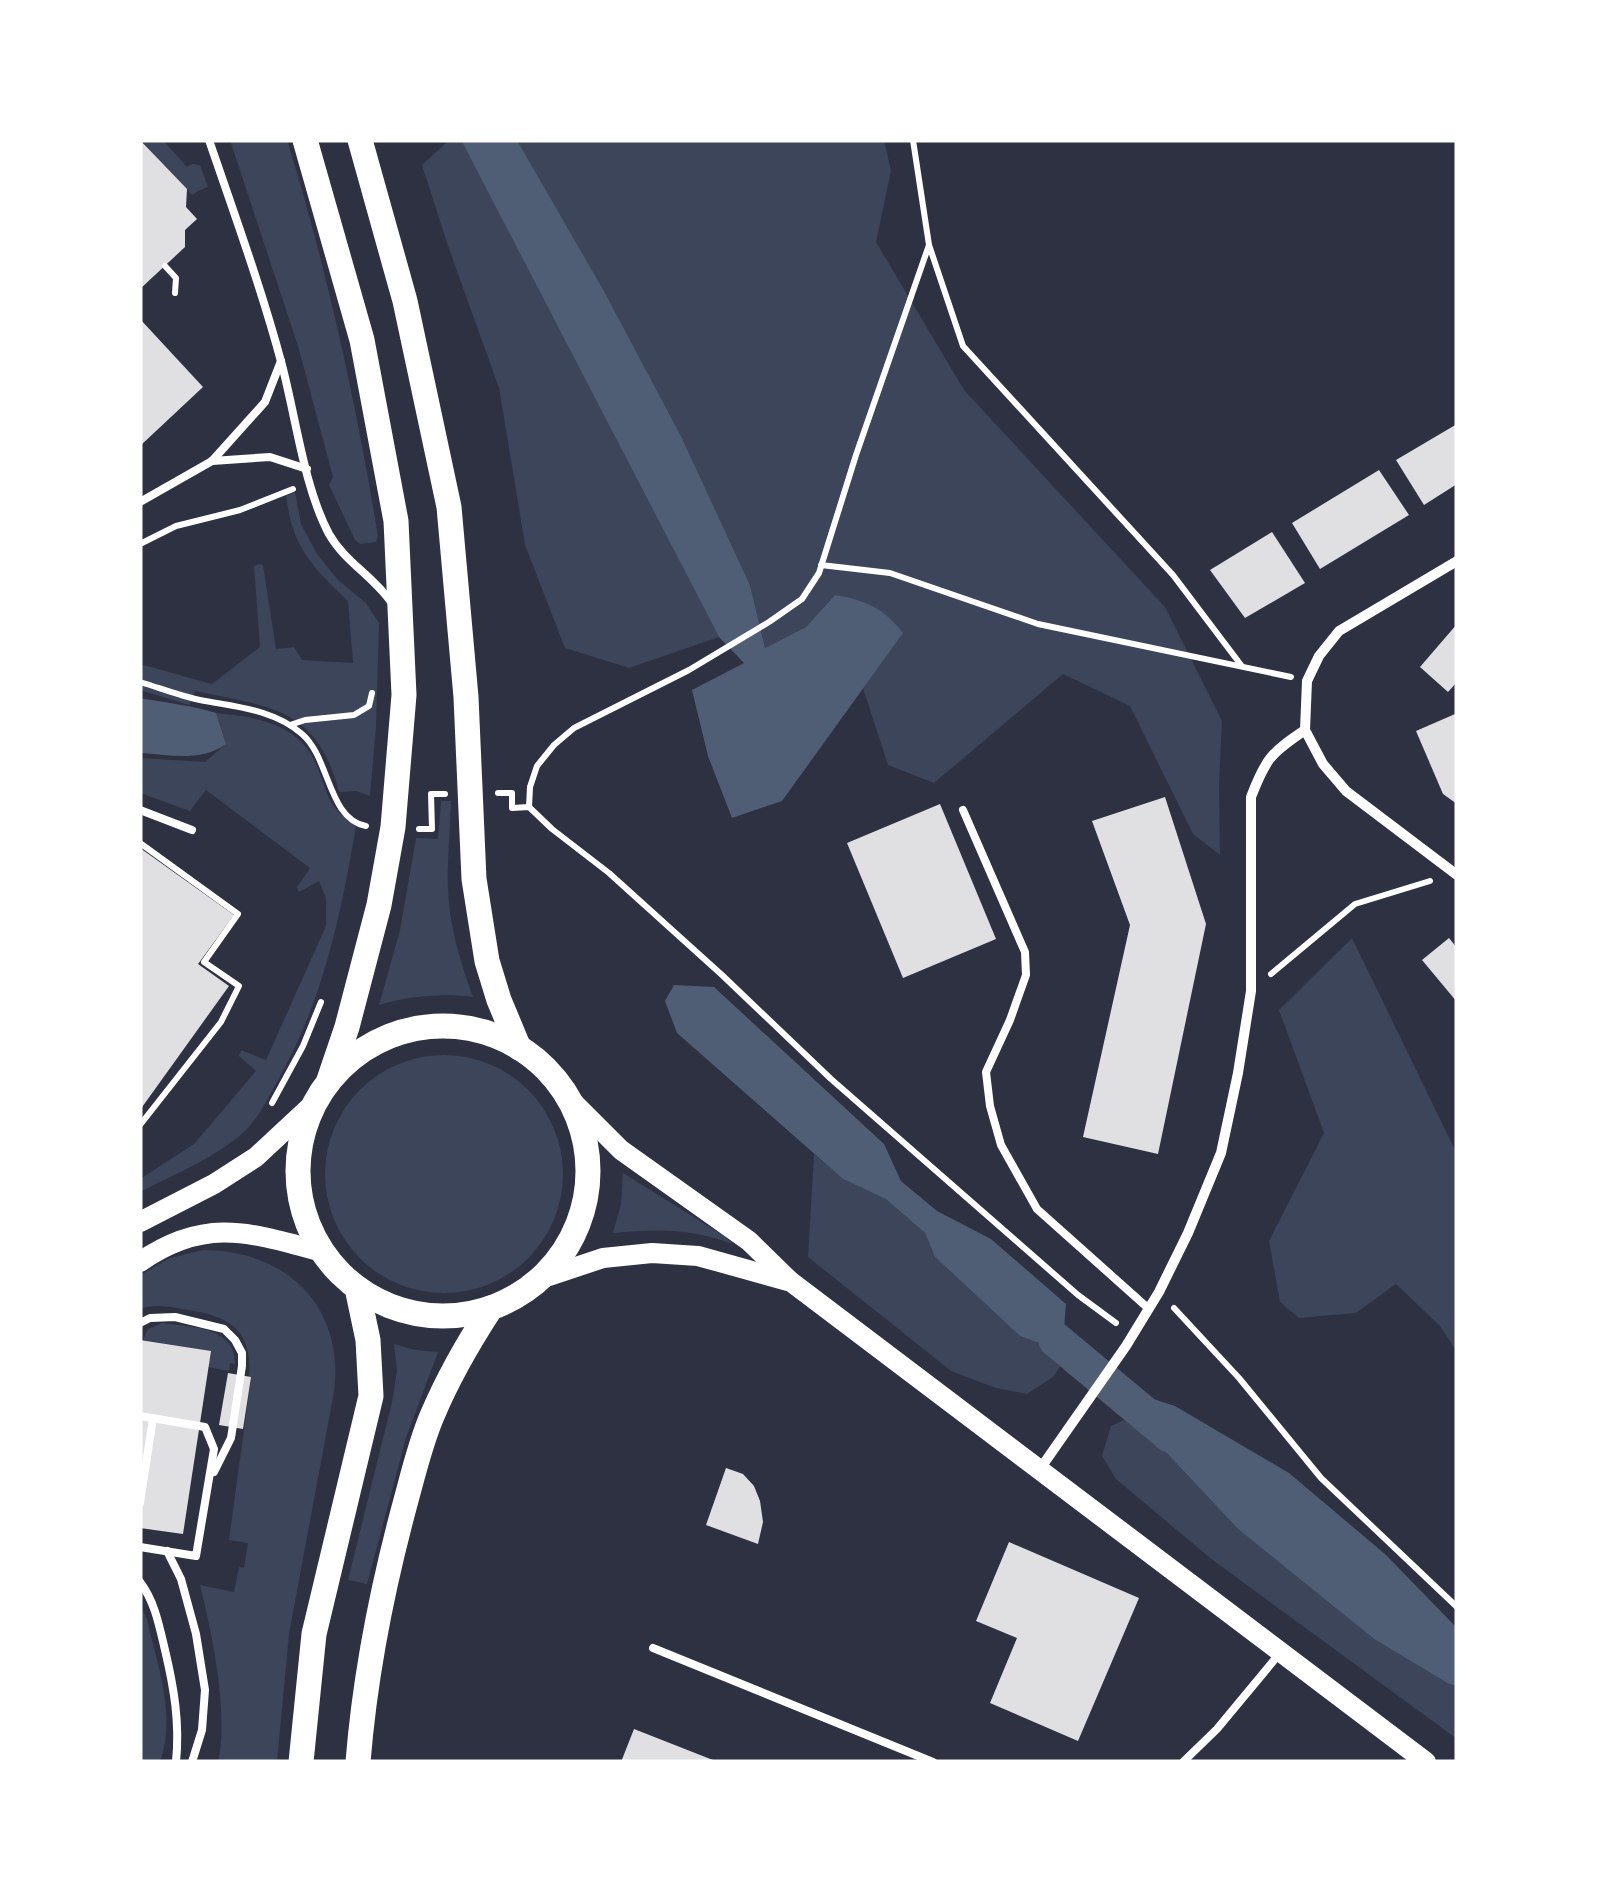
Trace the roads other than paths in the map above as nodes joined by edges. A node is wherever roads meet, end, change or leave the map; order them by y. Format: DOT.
graph roads {
  1 [pos="209,140"];
  2 [pos="305,140"];
  3 [pos="360,140"];
  4 [pos="281,361"];
  5 [pos="212,461"];
  6 [pos="307,469"];
  7 [pos="140,502"];
  8 [pos="1457,560"];
  9 [pos="402,618"];
  10 [pos="1305,730"];
  11 [pos="140,810"];
  12 [pos="964,810"];
  13 [pos="192,830"];
  14 [pos="1456,874"];
  15 [pos="519,1048"];
  16 [pos="329,1080"];
  17 [pos="568,1098"];
  18 [pos="314,1102"];
  19 [pos="140,1222"];
  20 [pos="323,1252"];
  21 [pos="140,1262"];
  22 [pos="540,1279"];
  23 [pos="790,1281"];
  24 [pos="357,1288"];
  25 [pos="491,1308"];
  26 [pos="1149,1309"];
  27 [pos="140,1323"];
  28 [pos="140,1416"];
  29 [pos="152,1418"];
  30 [pos="1040,1469"];
  31 [pos="208,1482"];
  32 [pos="140,1503"];
  33 [pos="140,1547"];
  34 [pos="167,1551"];
  35 [pos="140,1582"];
  36 [pos="653,1648"];
  37 [pos="1280,1653"];
  38 [pos="176,1762"];
  39 [pos="192,1762"];
  40 [pos="301,1762"];
  41 [pos="358,1762"];
  42 [pos="933,1762"];
  43 [pos="1183,1762"];
  44 [pos="1426,1762"];
  1 -- 4 [label="lane"];
  2 -- 9 [label="highway"];
  3 -- 15 [label="highway"];
  4 -- 5 [label="lane"];
  4 -- 6 [label="lane"];
  5 -- 6 [label="lane"];
  5 -- 7 [label="lane"];
  6 -- 9 [label="lane"];
  8 -- 10 [label="street"];
  9 -- 16 [label="highway"];
  10 -- 14 [label="street"];
  10 -- 26 [label="street"];
  11 -- 13 [label="lane"];
  12 -- 26 [label="lane"];
  15 -- 16 [label="highway"];
  15 -- 17 [label="highway"];
  16 -- 18 [label="highway"];
  17 -- 22 [label="highway"];
  17 -- 23 [label="main road"];
  18 -- 19 [label="main road"];
  18 -- 20 [label="highway"];
  20 -- 21 [label="main road"];
  20 -- 24 [label="highway"];
  22 -- 23 [label="main road"];
  22 -- 25 [label="highway"];
  23 -- 30 [label="main road"];
  24 -- 25 [label="highway"];
  24 -- 40 [label="highway"];
  25 -- 41 [label="highway"];
  26 -- 30 [label="street"];
  27 -- 31 [label="lane"];
  28 -- 29 [label="lane"];
  29 -- 31 [label="lane"];
  29 -- 32 [label="lane"];
  30 -- 37 [label="main road"];
  31 -- 34 [label="lane"];
  33 -- 34 [label="lane"];
  34 -- 39 [label="lane"];
  35 -- 38 [label="lane"];
  36 -- 42 [label="lane"];
  37 -- 43 [label="lane"];
  37 -- 44 [label="main road"];
}
